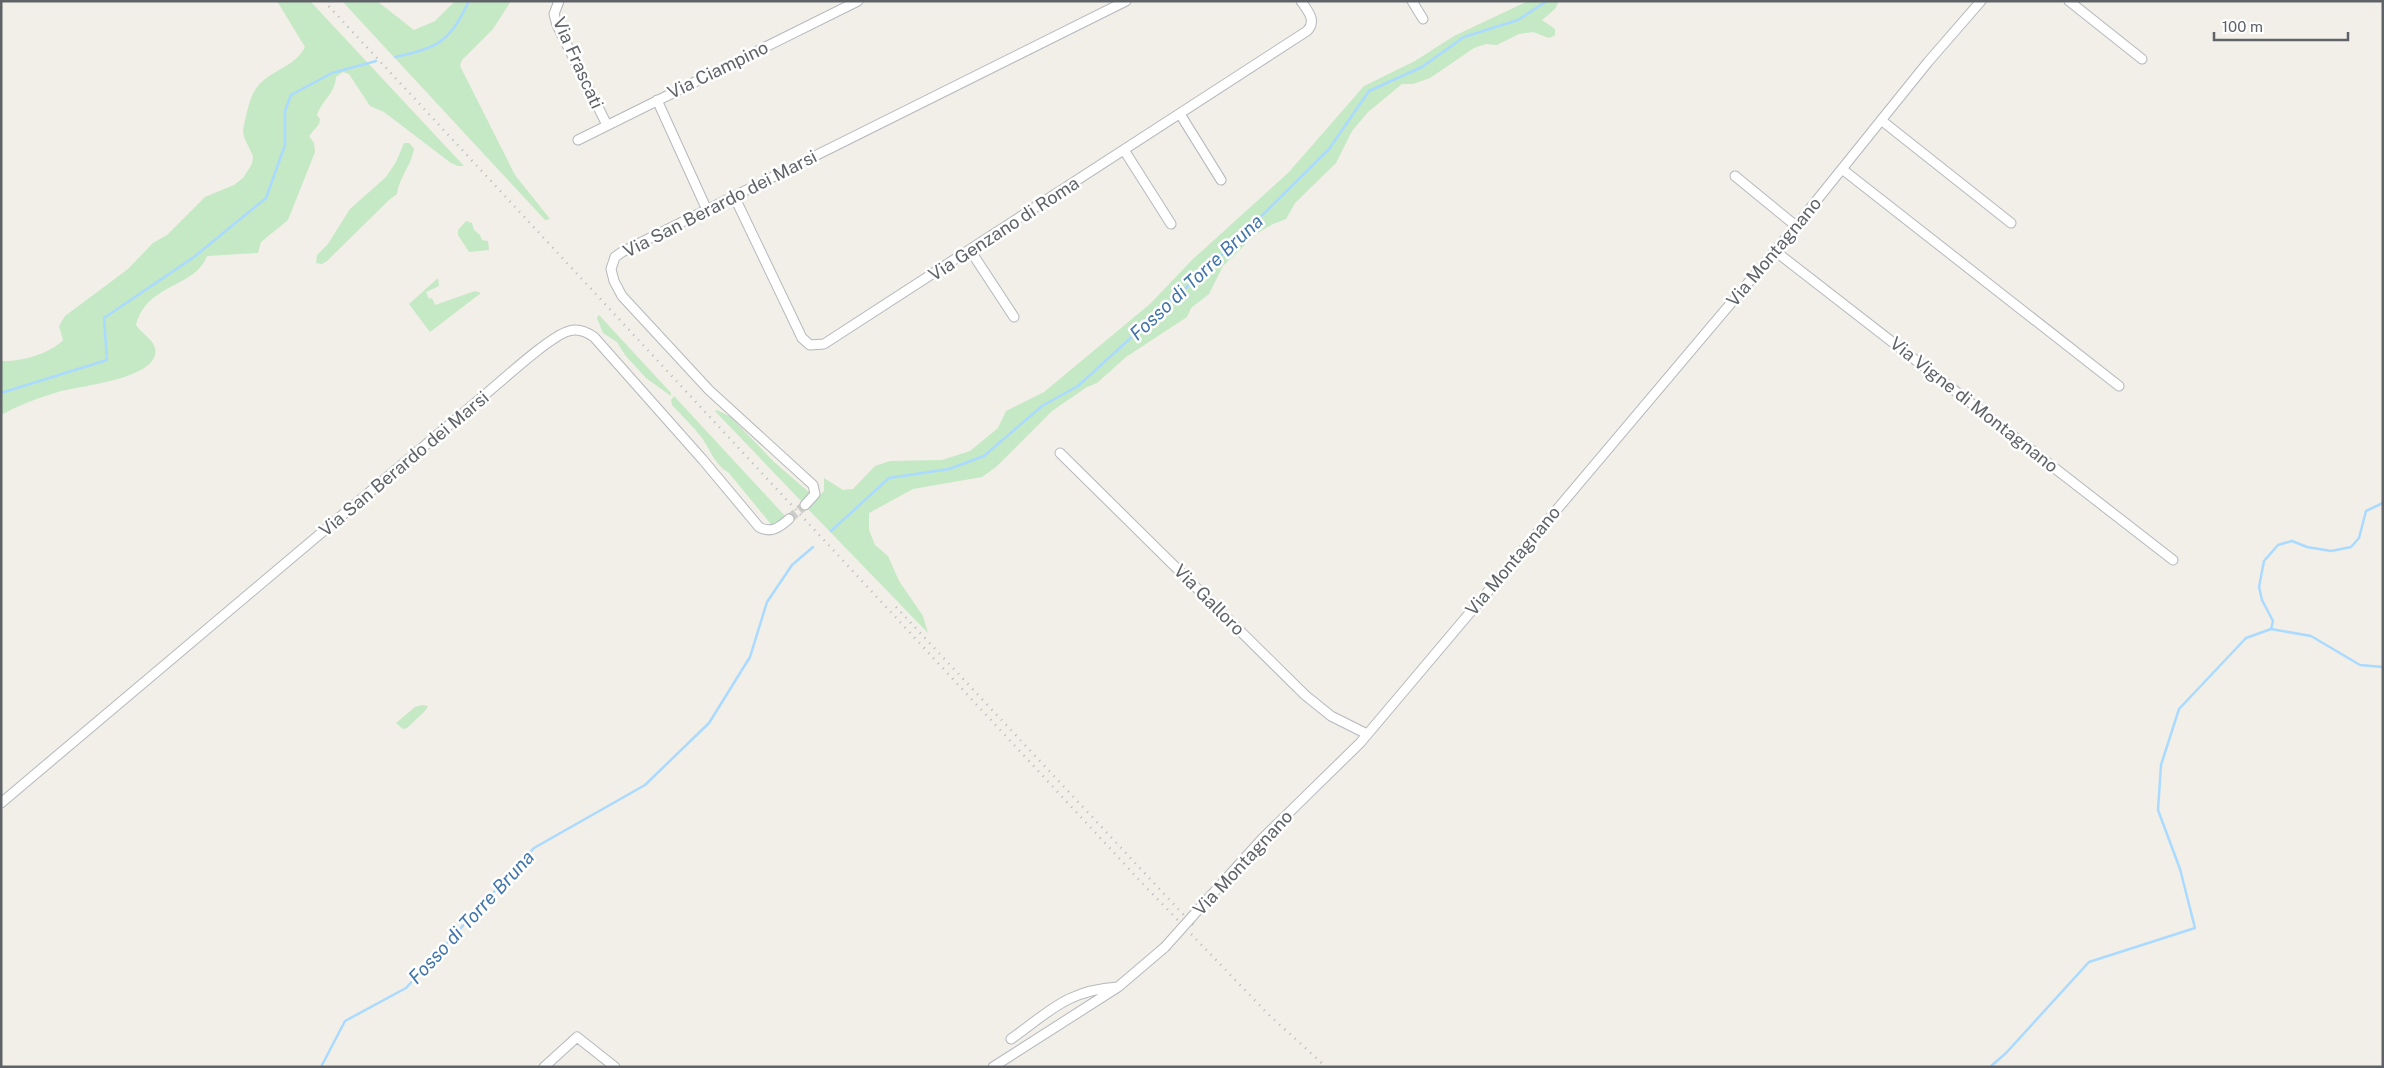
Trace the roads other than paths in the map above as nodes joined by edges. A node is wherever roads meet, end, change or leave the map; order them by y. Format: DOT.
graph roads {
  1 [pos="559,1"];
  2 [pos="858,1"];
  3 [pos="1126,1"];
  4 [pos="1301,1"];
  5 [pos="1412,1"];
  6 [pos="1981,1"];
  7 [pos="2069,1"];
  8 [pos="1423,18"];
  9 [pos="2142,59"];
  10 [pos="657,100"];
  11 [pos="1180,114"];
  12 [pos="1881,120"];
  13 [pos="607,125"];
  14 [pos="578,140"];
  15 [pos="1124,150"];
  16 [pos="1842,169"];
  17 [pos="1735,176"];
  18 [pos="1221,180"];
  19 [pos="734,196"];
  20 [pos="707,210"];
  21 [pos="2011,223"];
  22 [pos="1171,224"];
  23 [pos="1796,226"];
  24 [pos="970,250"];
  25 [pos="1775,251"];
  26 [pos="1014,317"];
  27 [pos="2119,386"];
  28 [pos="1060,453"];
  29 [pos="805,505"];
  30 [pos="789,519"];
  31 [pos="2173,560"];
  32 [pos="1367,734"];
  33 [pos="1,802"];
  34 [pos="1118,987"];
  35 [pos="1011,1039"];
  36 [pos="544,1067"];
  37 [pos="615,1067"];
  38 [pos="993,1067"];
  1 -- 13 [label="street, Via Frascati"];
  2 -- 10 [label="street, Via Ciampino"];
  3 -- 19 [label="street, Via San Berardo dei Marsi"];
  4 -- 11 [label="street, Via Genzano di Roma"];
  5 -- 8 [label="street"];
  6 -- 12 [label="street, Via Montagnano"];
  7 -- 9 [label="street"];
  10 -- 13 [label="street, Via Ciampino"];
  10 -- 20 [label="street"];
  11 -- 15 [label="street, Via Genzano di Roma"];
  11 -- 18 [label="street"];
  12 -- 16 [label="street, Via Montagnano"];
  12 -- 21 [label="street"];
  13 -- 14 [label="street, Via Ciampino"];
  15 -- 22 [label="street"];
  15 -- 24 [label="street, Via Genzano di Roma"];
  16 -- 23 [label="street, Via Montagnano"];
  16 -- 27 [label="street"];
  17 -- 23 [label="street"];
  19 -- 20 [label="street, Via San Berardo dei Marsi"];
  19 -- 24 [label="street, Via Genzano di Roma"];
  20 -- 29 [label="street, Via San Berardo dei Marsi"];
  23 -- 25 [label="street, Via Montagnano"];
  24 -- 26 [label="street"];
  25 -- 31 [label="street, Via Vigne di Montagnano"];
  25 -- 32 [label="street, Via Montagnano"];
  28 -- 32 [label="street, Via Galloro"];
  30 -- 33 [label="street, Via San Berardo dei Marsi"];
  32 -- 34 [label="street, Via Montagnano, bridge"];
  34 -- 35 [label="street"];
  34 -- 38 [label="street, Via Montagnano"];
  36 -- 37 [label="street"];
}
